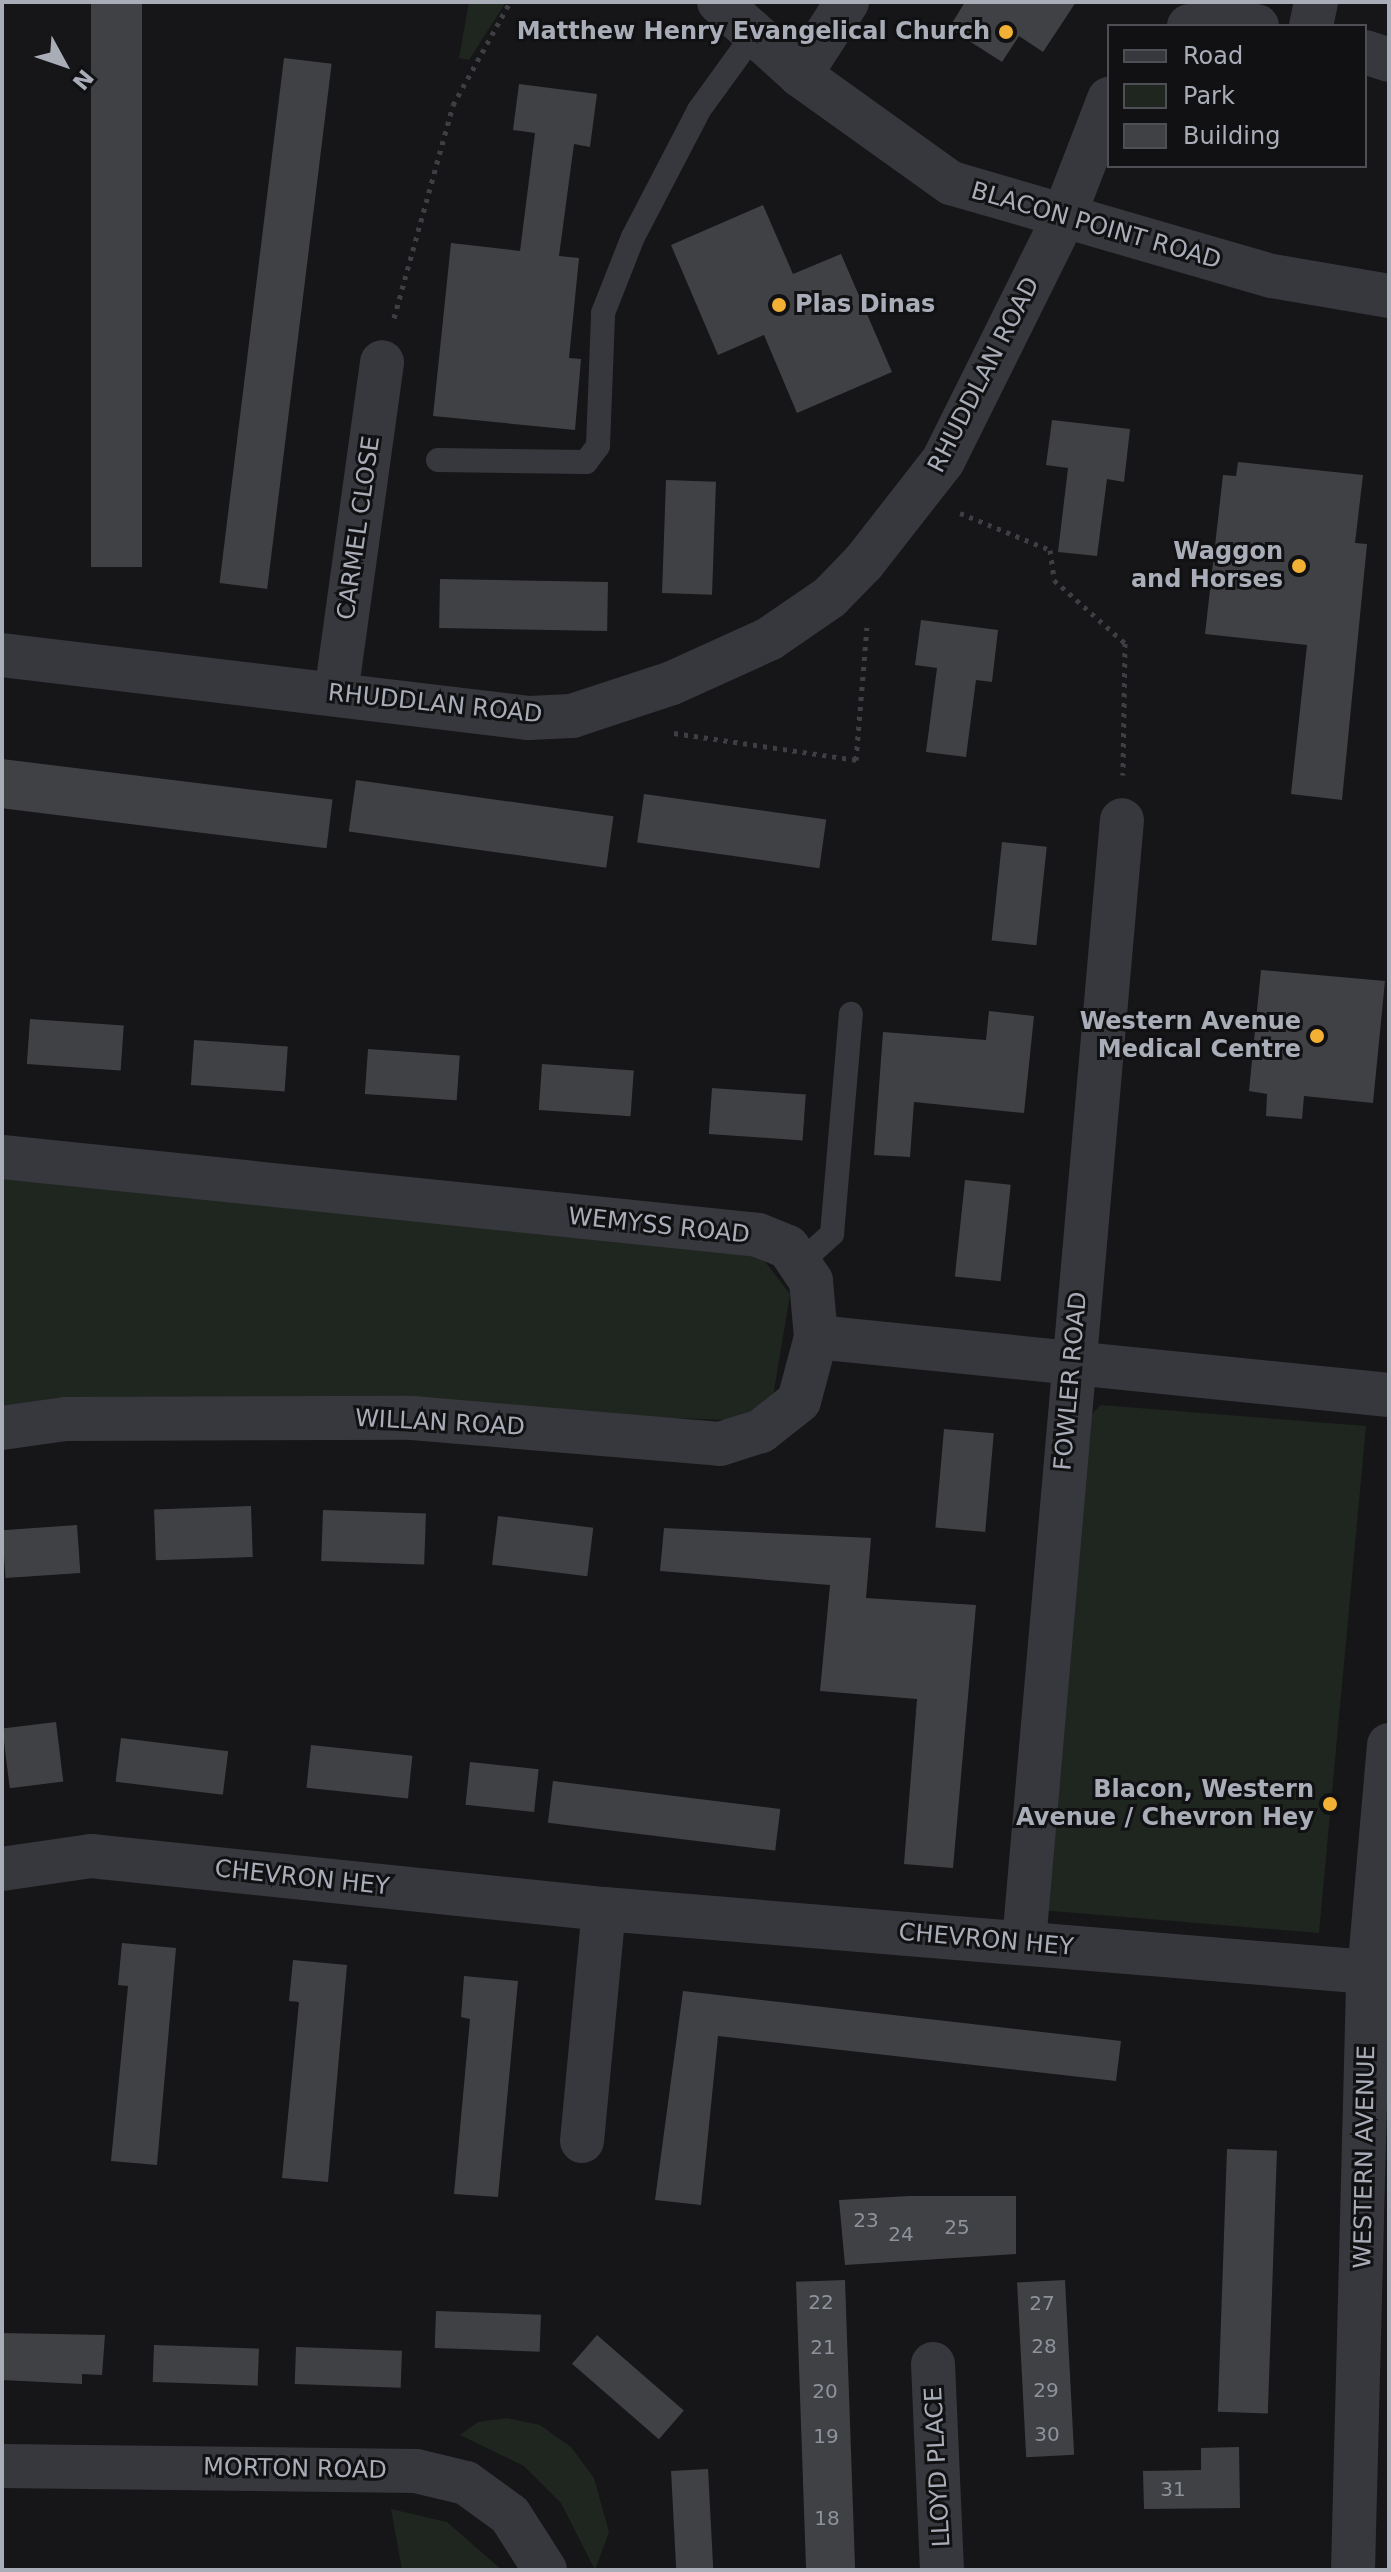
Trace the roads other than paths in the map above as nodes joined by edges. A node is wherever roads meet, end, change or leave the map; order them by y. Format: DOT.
graph roads {
  1 [pos="719,2"];
  2 [pos="847,2"];
  3 [pos="1316,2"];
  4 [pos="1311,24"];
  5 [pos="754,34"];
  6 [pos="1367,53"];
  7 [pos="1389,60"];
  8 [pos="800,75"];
  9 [pos="1107,104"];
  10 [pos="1062,221"];
  11 [pos="1389,296"];
  12 [pos="382,362"];
  13 [pos="438,460"];
  14 [pos="2,655"];
  15 [pos="336,694"];
  16 [pos="1122,820"];
  17 [pos="851,1014"];
  18 [pos="2,1157"];
  19 [pos="799,1264"];
  20 [pos="816,1337"];
  21 [pos="1072,1366"];
  22 [pos="1389,1395"];
  23 [pos="2,1428"];
  24 [pos="1389,1745"];
  25 [pos="2,1869"];
  26 [pos="604,1909"];
  27 [pos="1024,1942"];
  28 [pos="1368,1972"];
  29 [pos="1378,2058"];
  30 [pos="582,2141"];
  31 [pos="933,2364"];
  32 [pos="2,2466"];
  33 [pos="545,2570"];
  34 [pos="942,2570"];
  35 [pos="1353,2570"];
  1 -- 5 [label="street, BLACON POINT ROAD"];
  2 -- 8 [label="street"];
  3 -- 4 [label="street"];
  5 -- 8 [label="street, BLACON POINT ROAD"];
  5 -- 13 [label="lane"];
  6 -- 7 [label="street"];
  8 -- 10 [label="street, BLACON POINT ROAD"];
  9 -- 10 [label="street, RHUDDLAN ROAD"];
  10 -- 11 [label="street, BLACON POINT ROAD"];
  10 -- 15 [label="street, RHUDDLAN ROAD"];
  12 -- 15 [label="street, CARMEL CLOSE"];
  14 -- 15 [label="street, RHUDDLAN ROAD"];
  16 -- 21 [label="street, FOWLER ROAD"];
  17 -- 19 [label="lane"];
  18 -- 19 [label="street, WEMYSS ROAD"];
  19 -- 20 [label="street, WEMYSS ROAD"];
  20 -- 21 [label="street"];
  20 -- 23 [label="street, WILLAN ROAD"];
  21 -- 22 [label="street"];
  21 -- 27 [label="street, FOWLER ROAD"];
  24 -- 28 [label="street, WESTERN AVENUE"];
  25 -- 26 [label="street, CHEVRON HEY"];
  26 -- 27 [label="street, CHEVRON HEY"];
  26 -- 30 [label="street"];
  27 -- 28 [label="street, CHEVRON HEY"];
  28 -- 29 [label="street, WESTERN AVENUE"];
  29 -- 35 [label="street, WESTERN AVENUE"];
  31 -- 34 [label="street, LLOYD PLACE"];
  32 -- 33 [label="street, MORTON ROAD"];
}
